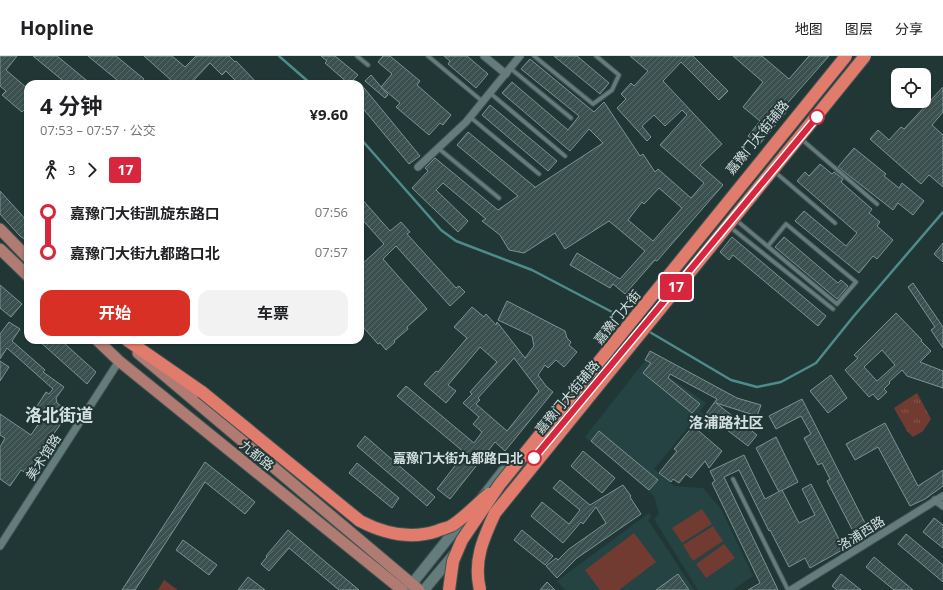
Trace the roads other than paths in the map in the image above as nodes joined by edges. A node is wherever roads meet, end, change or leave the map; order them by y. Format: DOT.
graph roads {
  1 [pos="357,56"];
  2 [pos="428,56"];
  3 [pos="484,56"];
  4 [pos="520,56"];
  5 [pos="534,56"];
  6 [pos="596,56"];
  7 [pos="840,56"];
  8 [pos="846,56"];
  9 [pos="864,56"];
  10 [pos="870,56"];
  11 [pos="368,65"];
  12 [pos="508,71"];
  13 [pos="490,93"];
  14 [pos="483,102"];
  15 [pos="470,117"];
  16 [pos="571,118"];
  17 [pos="799,137"];
  18 [pos="438,148"];
  19 [pos="565,156"];
  20 [pos="418,167"];
  21 [pos="772,170"];
  22 [pos="539,174"];
  23 [pos="499,198"];
  24 [pos="877,204"];
  25 [pos="730,222"];
  26 [pos="835,223"];
  27 [pos="0,229"];
  28 [pos="768,246"];
  29 [pos="0,249"];
  30 [pos="24,254"];
  31 [pos="24,272"];
  32 [pos="833,309"];
  33 [pos="101,344"];
  34 [pos="127,344"];
  35 [pos="133,344"];
  36 [pos="119,361"];
  37 [pos="733,479"];
  38 [pos="500,484"];
  39 [pos="943,496"];
  40 [pos="935,500"];
  41 [pos="943,506"];
  42 [pos="0,546"];
  43 [pos="413,588"];
  44 [pos="402,590"];
  45 [pos="424,590"];
  46 [pos="449,590"];
  47 [pos="480,590"];
  48 [pos="790,590"];
  1 -- 11 [label="lane"];
  2 -- 14 [label="lane"];
  3 -- 12 [label="street"];
  4 -- 12 [label="street"];
  5 -- 6 [label="lane"];
  7 -- 43 [label="main road, 嘉豫门大街辅路"];
  8 -- 38 [label="highway, 嘉豫门大街, bridge"];
  9 -- 47 [label="highway, bridge"];
  10 -- 17 [label="main road, 嘉豫门大街辅路"];
  12 -- 13 [label="street"];
  12 -- 16 [label="lane"];
  13 -- 14 [label="street"];
  13 -- 19 [label="lane"];
  14 -- 15 [label="street"];
  15 -- 18 [label="street"];
  15 -- 22 [label="lane"];
  17 -- 21 [label="main road, 嘉豫门大街辅路"];
  17 -- 24 [label="lane"];
  18 -- 20 [label="street"];
  18 -- 23 [label="lane"];
  21 -- 25 [label="main road, 嘉豫门大街辅路"];
  21 -- 26 [label="lane"];
  25 -- 28 [label="lane"];
  25 -- 32 [label="lane"];
  25 -- 45 [label="main road, 嘉豫门大街辅路"];
  27 -- 30 [label="main road"];
  28 -- 28 [label="lane"];
  29 -- 31 [label="main road"];
  33 -- 36 [label="main road, 九都路"];
  34 -- 43 [label="main road, 九都路"];
  35 -- 38 [label="highway, bridge"];
  36 -- 42 [label="street, 美术馆路"];
  36 -- 44 [label="main road, 九都路"];
  37 -- 48 [label="lane"];
  38 -- 46 [label="highway, 嘉豫门大街, bridge"];
  39 -- 40 [label="street, 洛浦西路"];
  40 -- 41 [label="street"];
  40 -- 48 [label="street, 洛浦西路"];
}
